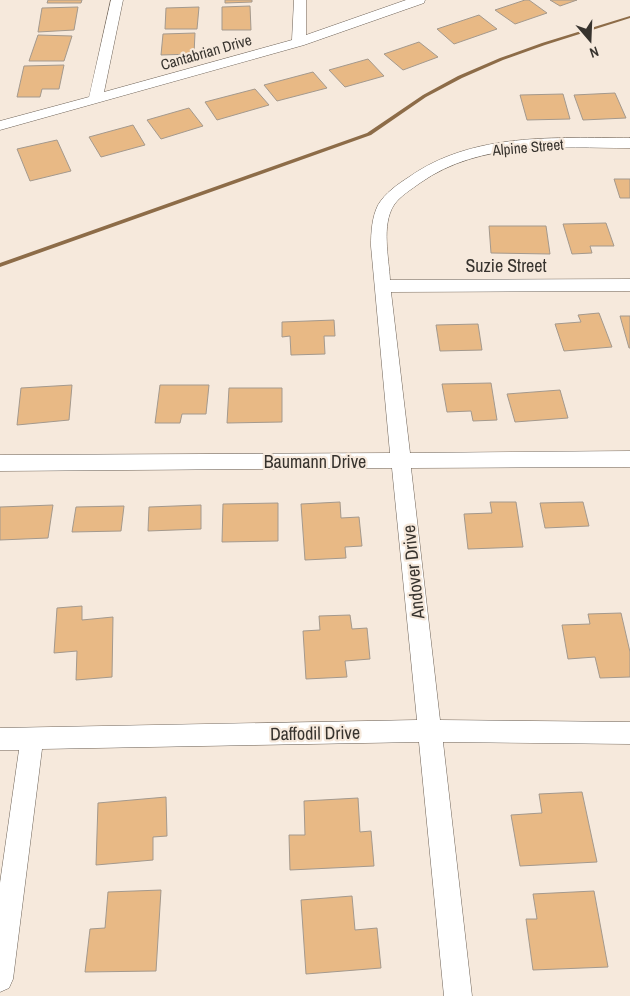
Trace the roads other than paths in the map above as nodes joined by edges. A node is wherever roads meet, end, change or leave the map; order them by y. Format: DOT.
graph roads {
  1 [pos="118,0"];
  2 [pos="300,0"];
  3 [pos="419,0"];
  4 [pos="300,42"];
  5 [pos="95,100"];
  6 [pos="0,126"];
  7 [pos="630,143"];
  8 [pos="430,169"];
  9 [pos="630,284"];
  10 [pos="382,286"];
  11 [pos="630,459"];
  12 [pos="400,460"];
  13 [pos="0,463"];
  14 [pos="430,731"];
  15 [pos="630,733"];
  16 [pos="32,738"];
  17 [pos="0,739"];
  18 [pos="0,979"];
  19 [pos="458,996"];
  1 -- 5 [label="street"];
  2 -- 4 [label="street"];
  3 -- 4 [label="street, Cantabrian Drive"];
  4 -- 5 [label="street, Cantabrian Drive"];
  5 -- 6 [label="street, Cantabrian Drive"];
  7 -- 8 [label="street, Alpine Street"];
  8 -- 10 [label="street, Andover Drive"];
  9 -- 10 [label="street, Suzie Street"];
  10 -- 12 [label="street, Andover Drive"];
  11 -- 12 [label="street, Baumann Drive"];
  12 -- 13 [label="street, Baumann Drive"];
  12 -- 14 [label="street, Andover Drive"];
  14 -- 15 [label="street, Daffodil Drive"];
  14 -- 16 [label="street, Daffodil Drive"];
  14 -- 19 [label="street, Andover Drive"];
  16 -- 17 [label="street, Daffodil Drive"];
  16 -- 18 [label="street"];
}
